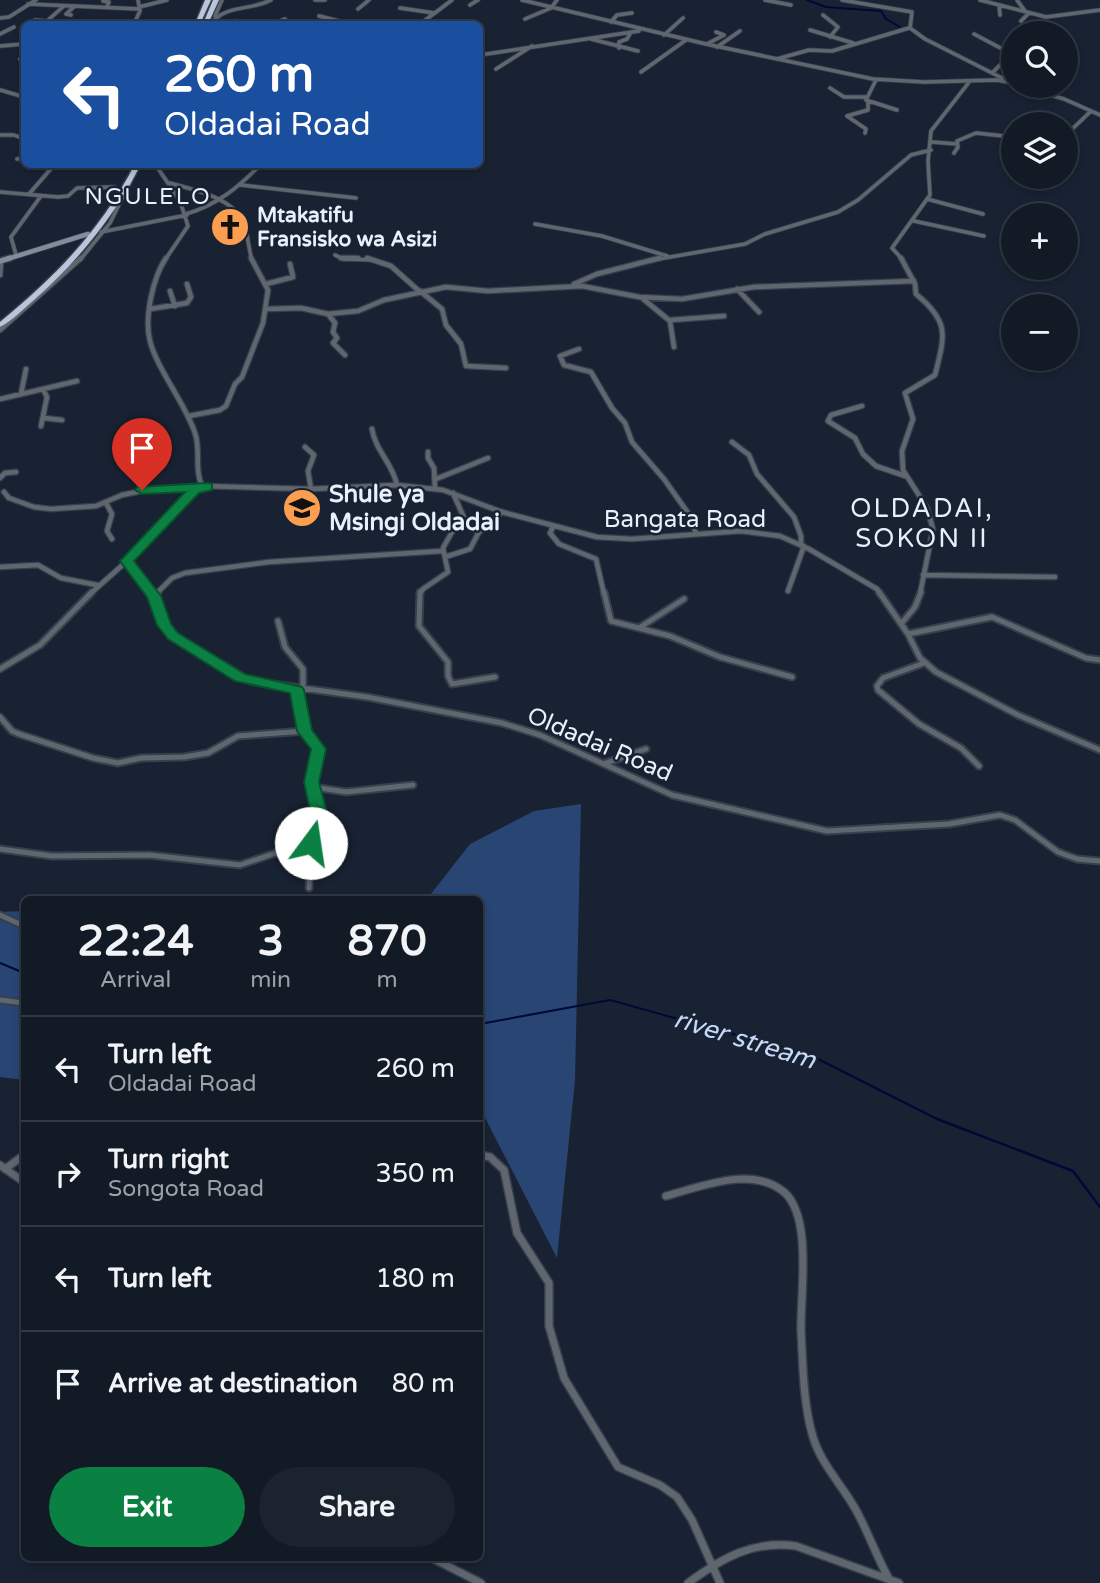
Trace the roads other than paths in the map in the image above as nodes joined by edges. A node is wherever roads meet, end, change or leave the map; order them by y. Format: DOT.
graph roads {
  1 [pos="36,0"];
  2 [pos="138,0"];
  3 [pos="167,0"];
  4 [pos="208,0"];
  5 [pos="216,0"];
  6 [pos="222,0"];
  7 [pos="271,0"];
  8 [pos="315,0"];
  9 [pos="324,0"];
  10 [pos="369,0"];
  11 [pos="439,0"];
  12 [pos="478,0"];
  13 [pos="522,0"];
  14 [pos="557,0"];
  15 [pos="765,0"];
  16 [pos="842,0"];
  17 [pos="980,0"];
  18 [pos="1017,0"];
  19 [pos="103,1"];
  20 [pos="451,1"];
  21 [pos="28,5"];
  22 [pos="470,5"];
  23 [pos="791,5"];
  24 [pos="999,5"];
  25 [pos="64,6"];
  26 [pos="75,6"];
  27 [pos="428,6"];
  28 [pos="107,7"];
  29 [pos="140,8"];
  30 [pos="400,8"];
  31 [pos="551,8"];
  32 [pos="358,9"];
  33 [pos="1100,10"];
  34 [pos="421,11"];
  35 [pos="434,13"];
  36 [pos="632,13"];
  37 [pos="1028,13"];
  38 [pos="71,15"];
  39 [pos="823,15"];
  40 [pos="1000,15"];
  41 [pos="319,16"];
  42 [pos="683,18"];
  43 [pos="1,19"];
  44 [pos="285,19"];
  45 [pos="525,19"];
  46 [pos="35,20"];
  47 [pos="135,21"];
  48 [pos="198,21"];
  49 [pos="206,21"];
  50 [pos="213,21"];
  51 [pos="215,21"];
  52 [pos="280,21"];
  53 [pos="329,21"];
  54 [pos="424,21"];
  55 [pos="1021,21"];
  56 [pos="611,22"];
  57 [pos="15,27"];
  58 [pos="909,27"];
  59 [pos="645,30"];
  60 [pos="810,30"];
  61 [pos="740,31"];
  62 [pos="631,32"];
  63 [pos="716,32"];
  64 [pos="0,34"];
  65 [pos="974,34"];
  66 [pos="664,35"];
  67 [pos="831,37"];
  68 [pos="586,38"];
  69 [pos="685,40"];
  70 [pos="856,43"];
  71 [pos="21,44"];
  72 [pos="706,44"];
  73 [pos="532,46"];
  74 [pos="1,47"];
  75 [pos="717,47"];
  76 [pos="619,48"];
  77 [pos="638,51"];
  78 [pos="483,54"];
  79 [pos="775,60"];
  80 [pos="827,62"];
  81 [pos="496,69"];
  82 [pos="823,70"];
  83 [pos="641,72"];
  84 [pos="992,73"];
  85 [pos="1001,78"];
  86 [pos="876,80"];
  87 [pos="970,81"];
  88 [pos="1001,81"];
  89 [pos="830,88"];
  90 [pos="0,90"];
  91 [pos="21,96"];
  92 [pos="1060,98"];
  93 [pos="867,99"];
  94 [pos="897,110"];
  95 [pos="1091,111"];
  96 [pos="1100,115"];
  97 [pos="1078,126"];
  98 [pos="865,133"];
  99 [pos="0,135"];
  100 [pos="1001,136"];
  101 [pos="21,138"];
  102 [pos="932,142"];
  103 [pos="957,144"];
  104 [pos="931,150"];
  105 [pos="954,153"];
  106 [pos="21,158"];
  107 [pos="17,159"];
  108 [pos="52,168"];
  109 [pos="128,168"];
  110 [pos="136,168"];
  111 [pos="158,168"];
  112 [pos="257,168"];
  113 [pos="170,183"];
  114 [pos="241,185"];
  115 [pos="115,187"];
  116 [pos="0,192"];
  117 [pos="29,194"];
  118 [pos="41,196"];
  119 [pos="356,198"];
  120 [pos="223,200"];
  121 [pos="927,200"];
  122 [pos="186,214"];
  123 [pos="983,214"];
  124 [pos="914,221"];
  125 [pos="535,224"];
  126 [pos="96,232"];
  127 [pos="984,236"];
  128 [pos="16,255"];
  129 [pos="335,255"];
  130 [pos="667,256"];
  131 [pos="2,259"];
  132 [pos="290,264"];
  133 [pos="0,275"];
  134 [pos="914,281"];
  135 [pos="187,284"];
  136 [pos="266,284"];
  137 [pos="571,286"];
  138 [pos="737,289"];
  139 [pos="170,290"];
  140 [pos="420,291"];
  141 [pos="642,298"];
  142 [pos="176,306"];
  143 [pos="150,309"];
  144 [pos="267,309"];
  145 [pos="759,312"];
  146 [pos="328,314"];
  147 [pos="724,316"];
  148 [pos="0,318"];
  149 [pos="671,320"];
  150 [pos="0,324"];
  151 [pos="0,330"];
  152 [pos="674,347"];
  153 [pos="579,349"];
  154 [pos="345,355"];
  155 [pos="506,368"];
  156 [pos="26,369"];
  157 [pos="77,381"];
  158 [pos="43,389"];
  159 [pos="20,394"];
  160 [pos="0,398"];
  161 [pos="862,406"];
  162 [pos="189,416"];
  163 [pos="44,418"];
  164 [pos="62,420"];
  165 [pos="41,426"];
  166 [pos="372,429"];
  167 [pos="732,442"];
  168 [pos="306,447"];
  169 [pos="428,452"];
  170 [pos="488,458"];
  171 [pos="16,472"];
  172 [pos="905,476"];
  173 [pos="0,478"];
  174 [pos="436,479"];
  175 [pos="397,485"];
  176 [pos="205,487"];
  177 [pos="311,489"];
  178 [pos="435,489"];
  179 [pos="4,492"];
  180 [pos="453,493"];
  181 [pos="106,503"];
  182 [pos="502,512"];
  183 [pos="463,524"];
  184 [pos="553,527"];
  185 [pos="479,532"];
  186 [pos="696,533"];
  187 [pos="112,539"];
  188 [pos="802,546"];
  189 [pos="443,554"];
  190 [pos="127,561"];
  191 [pos="0,567"];
  192 [pos="923,575"];
  193 [pos="1055,577"];
  194 [pos="97,585"];
  195 [pos="788,591"];
  196 [pos="154,596"];
  197 [pos="684,599"];
  198 [pos="278,621"];
  199 [pos="901,624"];
  200 [pos="638,628"];
  201 [pos="908,634"];
  202 [pos="1100,660"];
  203 [pos="923,663"];
  204 [pos="0,669"];
  205 [pos="495,677"];
  206 [pos="792,677"];
  207 [pos="300,690"];
  208 [pos="0,717"];
  209 [pos="305,731"];
  210 [pos="646,749"];
  211 [pos="1100,750"];
  212 [pos="603,764"];
  213 [pos="979,766"];
  214 [pos="413,785"];
  215 [pos="313,787"];
  216 [pos="311,841"];
  217 [pos="0,849"];
  218 [pos="1100,861"];
  219 [pos="309,888"];
  220 [pos="0,915"];
  221 [pos="21,925"];
  222 [pos="0,1000"];
  223 [pos="21,1003"];
  224 [pos="21,1156"];
  225 [pos="483,1156"];
  226 [pos="3,1167"];
  227 [pos="21,1180"];
  228 [pos="666,1196"];
  229 [pos="438,1561"];
  230 [pos="711,1566"];
  231 [pos="888,1577"];
  232 [pos="481,1583"];
  233 [pos="688,1583"];
  234 [pos="720,1583"];
  235 [pos="899,1583"];
  1 -- 21 [label="street"];
  2 -- 29 [label="street"];
  3 -- 29 [label="street"];
  4 -- 48 [label="highway"];
  5 -- 49 [label="highway"];
  6 -- 50 [label="street"];
  7 -- 51 [label="street"];
  8 -- 9 [label="street"];
  10 -- 32 [label="street"];
  11 -- 20 [label="street"];
  12 -- 22 [label="street"];
  13 -- 31 [label="street"];
  14 -- 31 [label="street"];
  15 -- 23 [label="street"];
  16 -- 58 [label="street"];
  17 -- 24 [label="street"];
  18 -- 37 [label="street"];
  19 -- 28 [label="street"];
  20 -- 35 [label="street"];
  21 -- 25 [label="street"];
  21 -- 43 [label="street"];
  24 -- 37 [label="street"];
  24 -- 40 [label="street"];
  25 -- 26 [label="street"];
  25 -- 46 [label="street"];
  26 -- 28 [label="street"];
  26 -- 38 [label="street"];
  27 -- 34 [label="street"];
  28 -- 29 [label="street"];
  29 -- 47 [label="street"];
  30 -- 34 [label="street"];
  31 -- 45 [label="street"];
  31 -- 56 [label="street"];
  33 -- 37 [label="street"];
  34 -- 35 [label="street"];
  35 -- 54 [label="street"];
  36 -- 56 [label="street"];
  37 -- 55 [label="street"];
  39 -- 67 [label="street"];
  41 -- 53 [label="street"];
  42 -- 66 [label="street"];
  44 -- 52 [label="street"];
  56 -- 59 [label="street"];
  57 -- 64 [label="street"];
  58 -- 70 [label="street"];
  58 -- 84 [label="street"];
  59 -- 62 [label="street"];
  59 -- 66 [label="street"];
  60 -- 67 [label="street"];
  61 -- 75 [label="street"];
  62 -- 68 [label="street"];
  62 -- 76 [label="street"];
  63 -- 72 [label="street"];
  65 -- 84 [label="street"];
  66 -- 69 [label="street"];
  67 -- 70 [label="street"];
  68 -- 73 [label="street"];
  68 -- 76 [label="street"];
  69 -- 72 [label="street"];
  69 -- 83 [label="street"];
  70 -- 79 [label="street"];
  71 -- 74 [label="street"];
  72 -- 75 [label="street"];
  73 -- 78 [label="street"];
  73 -- 81 [label="street"];
  75 -- 79 [label="street"];
  76 -- 77 [label="street"];
  79 -- 82 [label="street"];
  80 -- 82 [label="street"];
  82 -- 86 [label="street"];
  84 -- 85 [label="street"];
  86 -- 87 [label="street"];
  86 -- 93 [label="street"];
  87 -- 88 [label="street"];
  87 -- 102 [label="street"];
  89 -- 93 [label="street"];
  90 -- 91 [label="street"];
  92 -- 95 [label="street"];
  93 -- 94 [label="street"];
  93 -- 98 [label="street"];
  95 -- 96 [label="street"];
  95 -- 97 [label="street"];
  99 -- 101 [label="street"];
  100 -- 103 [label="street"];
  102 -- 103 [label="street"];
  102 -- 104 [label="street"];
  103 -- 105 [label="street"];
  104 -- 121 [label="street"];
  104 -- 130 [label="street"];
  106 -- 107 [label="street"];
  108 -- 117 [label="street"];
  109 -- 126 [label="highway"];
  110 -- 126 [label="highway"];
  111 -- 113 [label="street"];
  112 -- 114 [label="street"];
  113 -- 120 [label="street"];
  113 -- 122 [label="street"];
  114 -- 119 [label="street"];
  114 -- 120 [label="street"];
  115 -- 118 [label="street"];
  116 -- 117 [label="street"];
  117 -- 118 [label="street"];
  118 -- 128 [label="street"];
  120 -- 122 [label="street"];
  120 -- 136 [label="street"];
  121 -- 123 [label="street"];
  121 -- 124 [label="street"];
  122 -- 126 [label="street"];
  122 -- 143 [label="street"];
  124 -- 127 [label="street"];
  124 -- 134 [label="street"];
  125 -- 130 [label="street"];
  126 -- 128 [label="street"];
  126 -- 148 [label="highway"];
  126 -- 150 [label="highway"];
  126 -- 151 [label="street"];
  128 -- 131 [label="street"];
  129 -- 140 [label="street"];
  130 -- 137 [label="street"];
  131 -- 133 [label="street"];
  132 -- 136 [label="street"];
  134 -- 138 [label="street"];
  134 -- 172 [label="street"];
  135 -- 142 [label="street"];
  136 -- 144 [label="street"];
  137 -- 140 [label="street"];
  137 -- 141 [label="street"];
  138 -- 141 [label="street"];
  138 -- 145 [label="street"];
  139 -- 142 [label="street"];
  140 -- 146 [label="street"];
  140 -- 155 [label="street"];
  141 -- 149 [label="street"];
  142 -- 143 [label="street"];
  143 -- 162 [label="street"];
  144 -- 146 [label="street"];
  144 -- 162 [label="street"];
  146 -- 154 [label="street"];
  147 -- 149 [label="street"];
  149 -- 152 [label="street"];
  153 -- 186 [label="street"];
  156 -- 159 [label="street"];
  157 -- 158 [label="street"];
  158 -- 159 [label="street"];
  158 -- 163 [label="street"];
  159 -- 160 [label="street"];
  161 -- 172 [label="street"];
  162 -- 176 [label="street"];
  163 -- 164 [label="street"];
  163 -- 165 [label="street"];
  166 -- 175 [label="street"];
  167 -- 188 [label="street"];
  168 -- 177 [label="street"];
  169 -- 174 [label="street"];
  170 -- 174 [label="street"];
  171 -- 173 [label="street"];
  172 -- 192 [label="street"];
  174 -- 178 [label="street"];
  175 -- 177 [label="street, Bangata Road"];
  175 -- 178 [label="street, Bangata Road"];
  176 -- 177 [label="street, Bangata Road"];
  176 -- 181 [label="street, Bangata Road"];
  176 -- 190 [label="street"];
  178 -- 180 [label="street, Bangata Road"];
  179 -- 181 [label="street, Bangata Road"];
  180 -- 182 [label="street, Bangata Road"];
  180 -- 183 [label="street"];
  181 -- 187 [label="street"];
  182 -- 184 [label="street, Bangata Road"];
  182 -- 185 [label="street"];
  183 -- 185 [label="street"];
  183 -- 189 [label="street"];
  184 -- 186 [label="street, Bangata Road"];
  184 -- 200 [label="street"];
  185 -- 189 [label="street"];
  186 -- 188 [label="street, Bangata Road"];
  188 -- 195 [label="street"];
  188 -- 199 [label="street, Bangata Road"];
  189 -- 196 [label="street"];
  189 -- 205 [label="street"];
  190 -- 194 [label="street"];
  190 -- 196 [label="street, Oldadai Road"];
  191 -- 194 [label="street"];
  192 -- 193 [label="street"];
  192 -- 199 [label="street"];
  194 -- 204 [label="street"];
  196 -- 207 [label="street, Oldadai Road"];
  197 -- 200 [label="street"];
  198 -- 207 [label="street"];
  199 -- 201 [label="street, Bangata Road"];
  200 -- 206 [label="street"];
  201 -- 202 [label="street"];
  201 -- 203 [label="street, Bangata Road"];
  203 -- 211 [label="street"];
  203 -- 213 [label="street"];
  207 -- 209 [label="street"];
  207 -- 212 [label="street, Oldadai Road"];
  208 -- 209 [label="street"];
  209 -- 215 [label="street"];
  210 -- 212 [label="street"];
  212 -- 218 [label="street, Oldadai Road"];
  214 -- 215 [label="street"];
  215 -- 216 [label="street"];
  216 -- 217 [label="street"];
  216 -- 219 [label="street"];
  220 -- 221 [label="street"];
  222 -- 223 [label="street"];
  224 -- 226 [label="street"];
  225 -- 230 [label="street"];
  226 -- 227 [label="street"];
  228 -- 231 [label="street"];
  229 -- 232 [label="street"];
  230 -- 231 [label="street"];
  230 -- 233 [label="street"];
  230 -- 234 [label="street"];
  231 -- 235 [label="street"];
}
